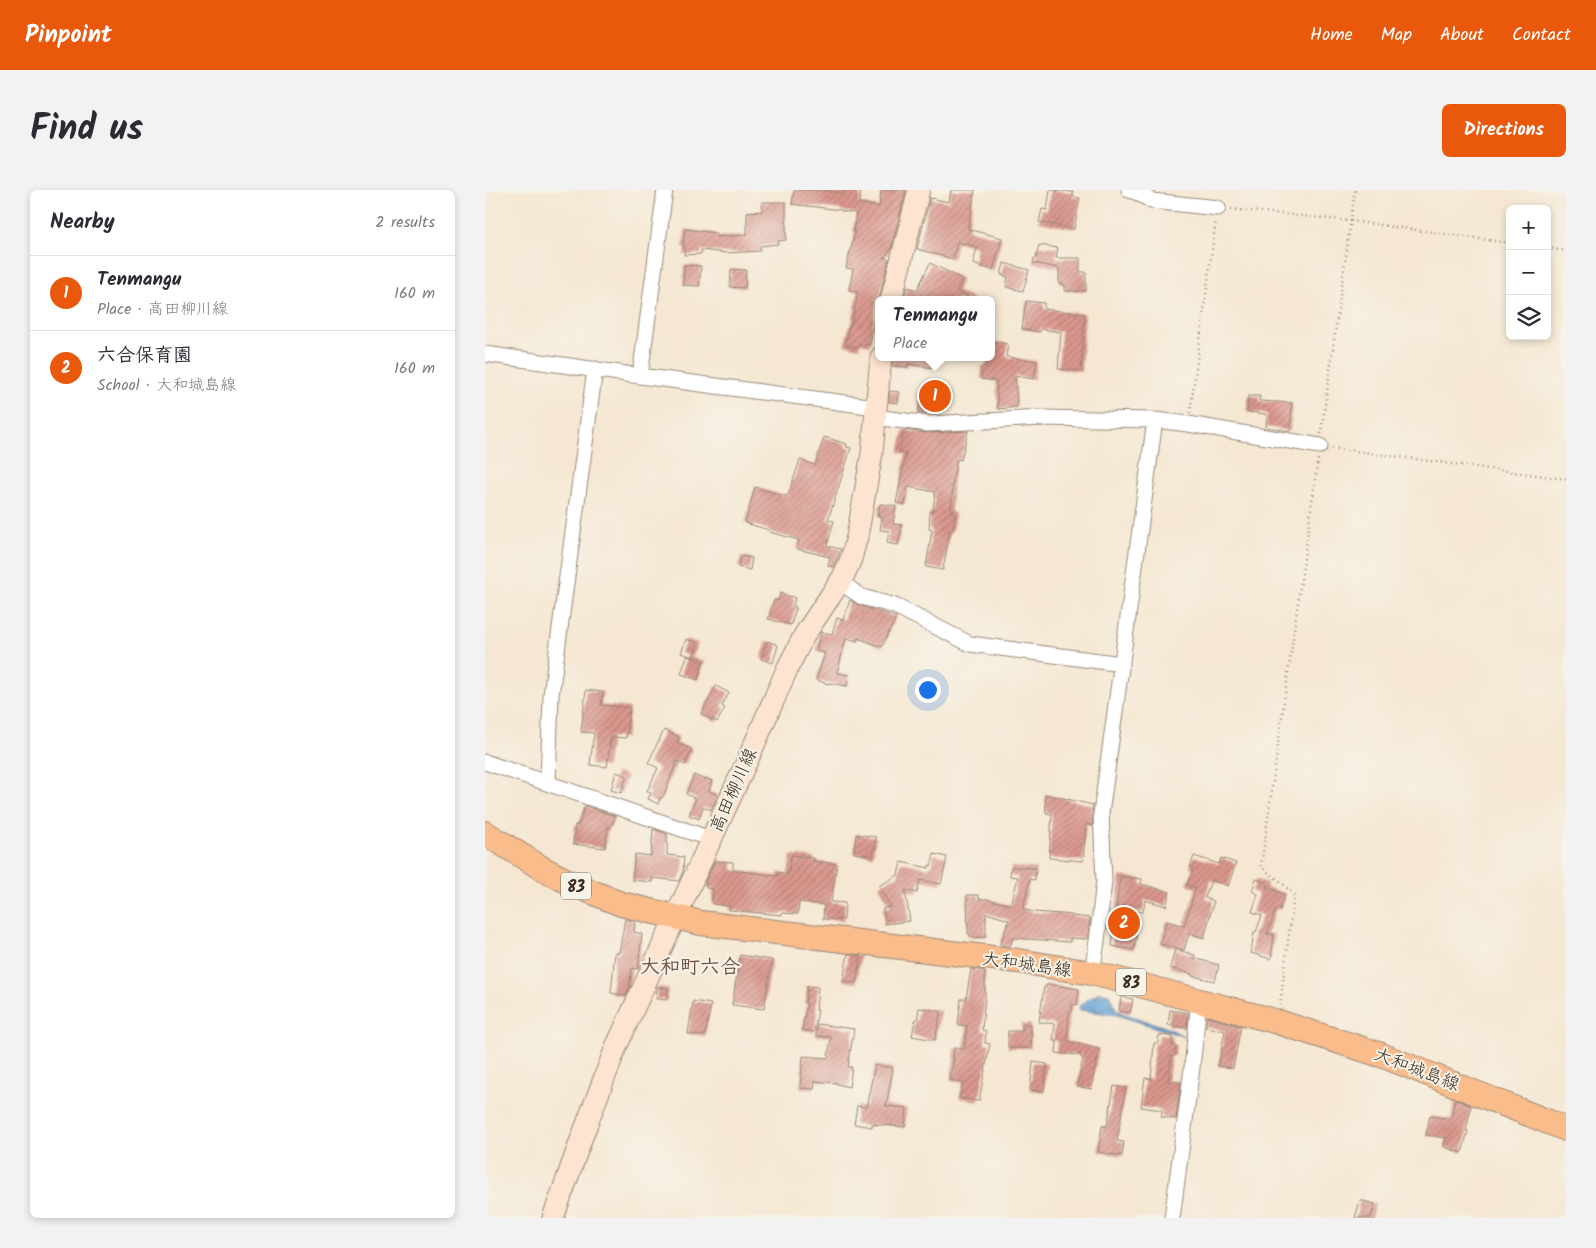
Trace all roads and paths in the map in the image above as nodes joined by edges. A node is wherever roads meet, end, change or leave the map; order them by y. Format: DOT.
graph roads {
  1 [pos="665,190"];
  2 [pos="919,190"];
  3 [pos="1129,190"];
  4 [pos="1355,190"];
  5 [pos="1218,208"];
  6 [pos="1351,221"];
  7 [pos="1506,242"];
  8 [pos="1551,249"];
  9 [pos="1566,251"];
  10 [pos="892,296"];
  11 [pos="485,354"];
  12 [pos="881,361"];
  13 [pos="595,369"];
  14 [pos="640,376"];
  15 [pos="876,412"];
  16 [pos="1155,420"];
  17 [pos="1188,424"];
  18 [pos="1320,446"];
  19 [pos="1566,478"];
  20 [pos="839,582"];
  21 [pos="1122,664"];
  22 [pos="485,762"];
  23 [pos="548,782"];
  24 [pos="485,833"];
  25 [pos="711,839"];
  26 [pos="675,918"];
  27 [pos="1092,974"];
  28 [pos="1199,1001"];
  29 [pos="1278,1022"];
  30 [pos="1566,1128"];
  31 [pos="553,1218"];
  32 [pos="1172,1218"];
  1 -- 14 [label="street"];
  2 -- 10 [label="main road"];
  3 -- 5 [label="street"];
  4 -- 6 [label="path"];
  5 -- 6 [label="path"];
  5 -- 17 [label="path"];
  6 -- 7 [label="path"];
  6 -- 18 [label="path"];
  8 -- 9 [label="path"];
  11 -- 13 [label="street"];
  12 -- 15 [label="main road, 高田柳川線"];
  13 -- 14 [label="street"];
  13 -- 23 [label="street"];
  14 -- 15 [label="street"];
  15 -- 16 [label="street"];
  15 -- 20 [label="main road, 高田柳川線"];
  16 -- 17 [label="street"];
  16 -- 21 [label="street"];
  17 -- 18 [label="street"];
  18 -- 19 [label="path"];
  18 -- 29 [label="path"];
  20 -- 21 [label="street"];
  20 -- 25 [label="main road, 高田柳川線"];
  21 -- 27 [label="street"];
  22 -- 23 [label="street"];
  23 -- 25 [label="street"];
  24 -- 26 [label="main road, 大和城島線 / 83"];
  25 -- 26 [label="main road, 高田柳川線"];
  26 -- 27 [label="main road, 大和城島線 / 83"];
  26 -- 31 [label="main road, 高田柳川線"];
  27 -- 28 [label="main road, 大和城島線 / 83"];
  28 -- 29 [label="main road, 大和城島線 / 83"];
  28 -- 32 [label="street"];
  29 -- 30 [label="main road, 大和城島線 / 83"];
}
